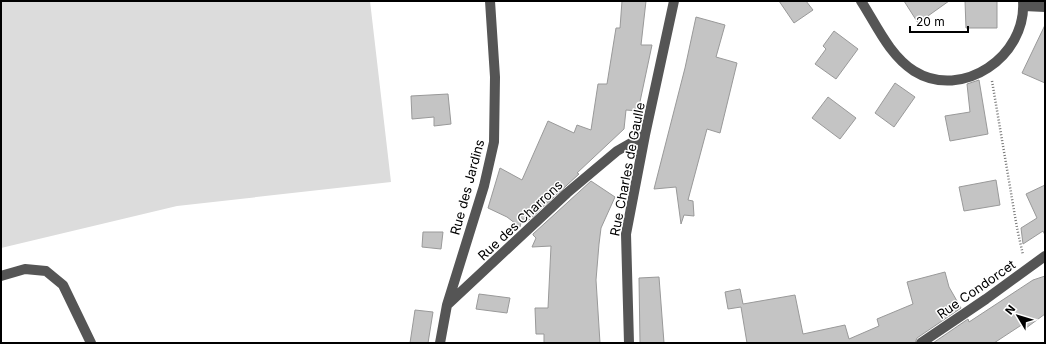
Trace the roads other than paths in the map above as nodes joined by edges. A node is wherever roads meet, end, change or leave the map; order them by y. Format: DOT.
graph roads {
  1 [pos="490,1"];
  2 [pos="674,1"];
  3 [pos="861,1"];
  4 [pos="1023,4"];
  5 [pos="1045,7"];
  6 [pos="644,135"];
  7 [pos="1045,256"];
  8 [pos="1,276"];
  9 [pos="447,305"];
  10 [pos="92,343"];
  11 [pos="440,343"];
  12 [pos="629,343"];
  13 [pos="921,343"];
  1 -- 9 [label="street, Rue des Jardins"];
  2 -- 6 [label="street, Rue Charles de Gaulle"];
  3 -- 4 [label="street"];
  4 -- 5 [label="street"];
  6 -- 9 [label="street, Rue des Charrons"];
  6 -- 12 [label="street, Rue Charles de Gaulle"];
  7 -- 13 [label="street, Rue Condorcet"];
  8 -- 10 [label="street"];
  9 -- 11 [label="street"];
}
